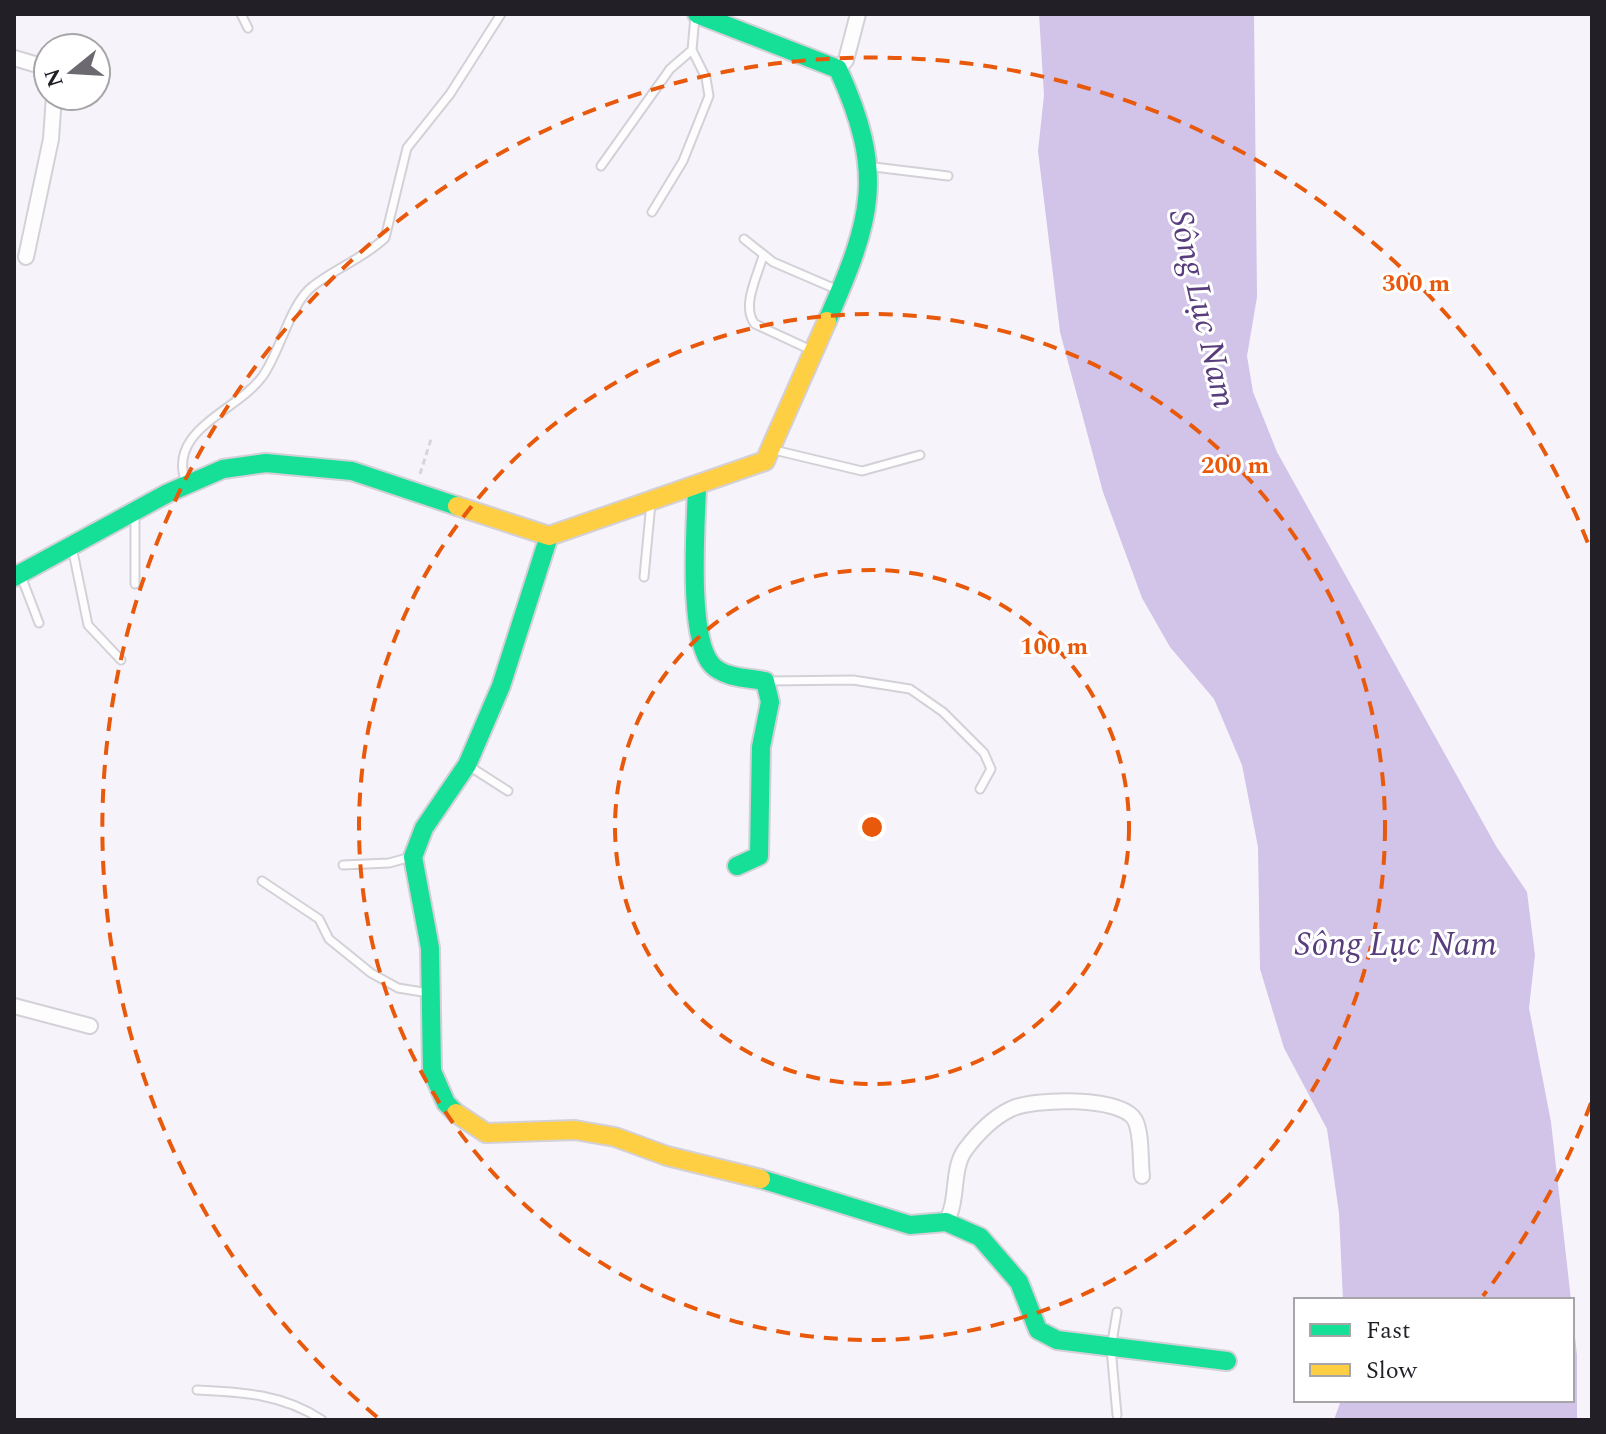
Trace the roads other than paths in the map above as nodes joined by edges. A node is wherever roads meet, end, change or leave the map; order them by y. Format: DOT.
graph roads {
  1 [pos="241,14"];
  2 [pos="501,14"];
  3 [pos="696,14"];
  4 [pos="858,14"];
  5 [pos="724,19"];
  6 [pos="248,28"];
  7 [pos="692,50"];
  8 [pos="838,69"];
  9 [pos="53,112"];
  10 [pos="601,166"];
  11 [pos="872,167"];
  12 [pos="948,176"];
  13 [pos="652,212"];
  14 [pos="744,239"];
  15 [pos="763,256"];
  16 [pos="26,257"];
  17 [pos="840,291"];
  18 [pos="813,351"];
  19 [pos="772,450"];
  20 [pos="920,455"];
  21 [pos="187,485"];
  22 [pos="697,487"];
  23 [pos="651,501"];
  24 [pos="135,513"];
  25 [pos="549,536"];
  26 [pos="72,545"];
  27 [pos="17,575"];
  28 [pos="644,577"];
  29 [pos="135,584"];
  30 [pos="39,623"];
  31 [pos="121,660"];
  32 [pos="765,681"];
  33 [pos="467,765"];
  34 [pos="980,789"];
  35 [pos="508,791"];
  36 [pos="413,857"];
  37 [pos="343,865"];
  38 [pos="737,866"];
  39 [pos="262,881"];
  40 [pos="431,993"];
  41 [pos="14,1006"];
  42 [pos="90,1026"];
  43 [pos="1142,1176"];
  44 [pos="946,1222"];
  45 [pos="1117,1312"];
  46 [pos="1111,1348"];
  47 [pos="1227,1361"];
  48 [pos="197,1390"];
  49 [pos="1117,1415"];
  50 [pos="322,1420"];
  1 -- 6 [label="lane"];
  2 -- 21 [label="lane"];
  3 -- 5 [label="street"];
  3 -- 7 [label="lane"];
  4 -- 8 [label="street"];
  5 -- 8 [label="street"];
  7 -- 10 [label="lane"];
  7 -- 13 [label="lane"];
  8 -- 11 [label="street"];
  9 -- 16 [label="street"];
  11 -- 12 [label="lane"];
  11 -- 17 [label="street"];
  14 -- 15 [label="lane"];
  15 -- 17 [label="lane"];
  15 -- 18 [label="lane"];
  17 -- 18 [label="street"];
  18 -- 19 [label="street"];
  19 -- 20 [label="lane"];
  19 -- 22 [label="street"];
  21 -- 24 [label="street"];
  21 -- 25 [label="street"];
  22 -- 23 [label="street"];
  22 -- 32 [label="street"];
  23 -- 25 [label="street"];
  23 -- 28 [label="lane"];
  24 -- 26 [label="street"];
  24 -- 29 [label="lane"];
  25 -- 33 [label="street"];
  26 -- 27 [label="street"];
  26 -- 31 [label="lane"];
  27 -- 30 [label="lane"];
  32 -- 34 [label="lane"];
  32 -- 38 [label="street"];
  33 -- 35 [label="lane"];
  33 -- 36 [label="street"];
  36 -- 37 [label="lane"];
  36 -- 40 [label="street"];
  39 -- 40 [label="lane"];
  40 -- 44 [label="street"];
  41 -- 42 [label="street"];
  43 -- 44 [label="street"];
  44 -- 46 [label="street"];
  45 -- 46 [label="lane"];
  46 -- 47 [label="street"];
  46 -- 49 [label="lane"];
  48 -- 50 [label="lane"];
}
